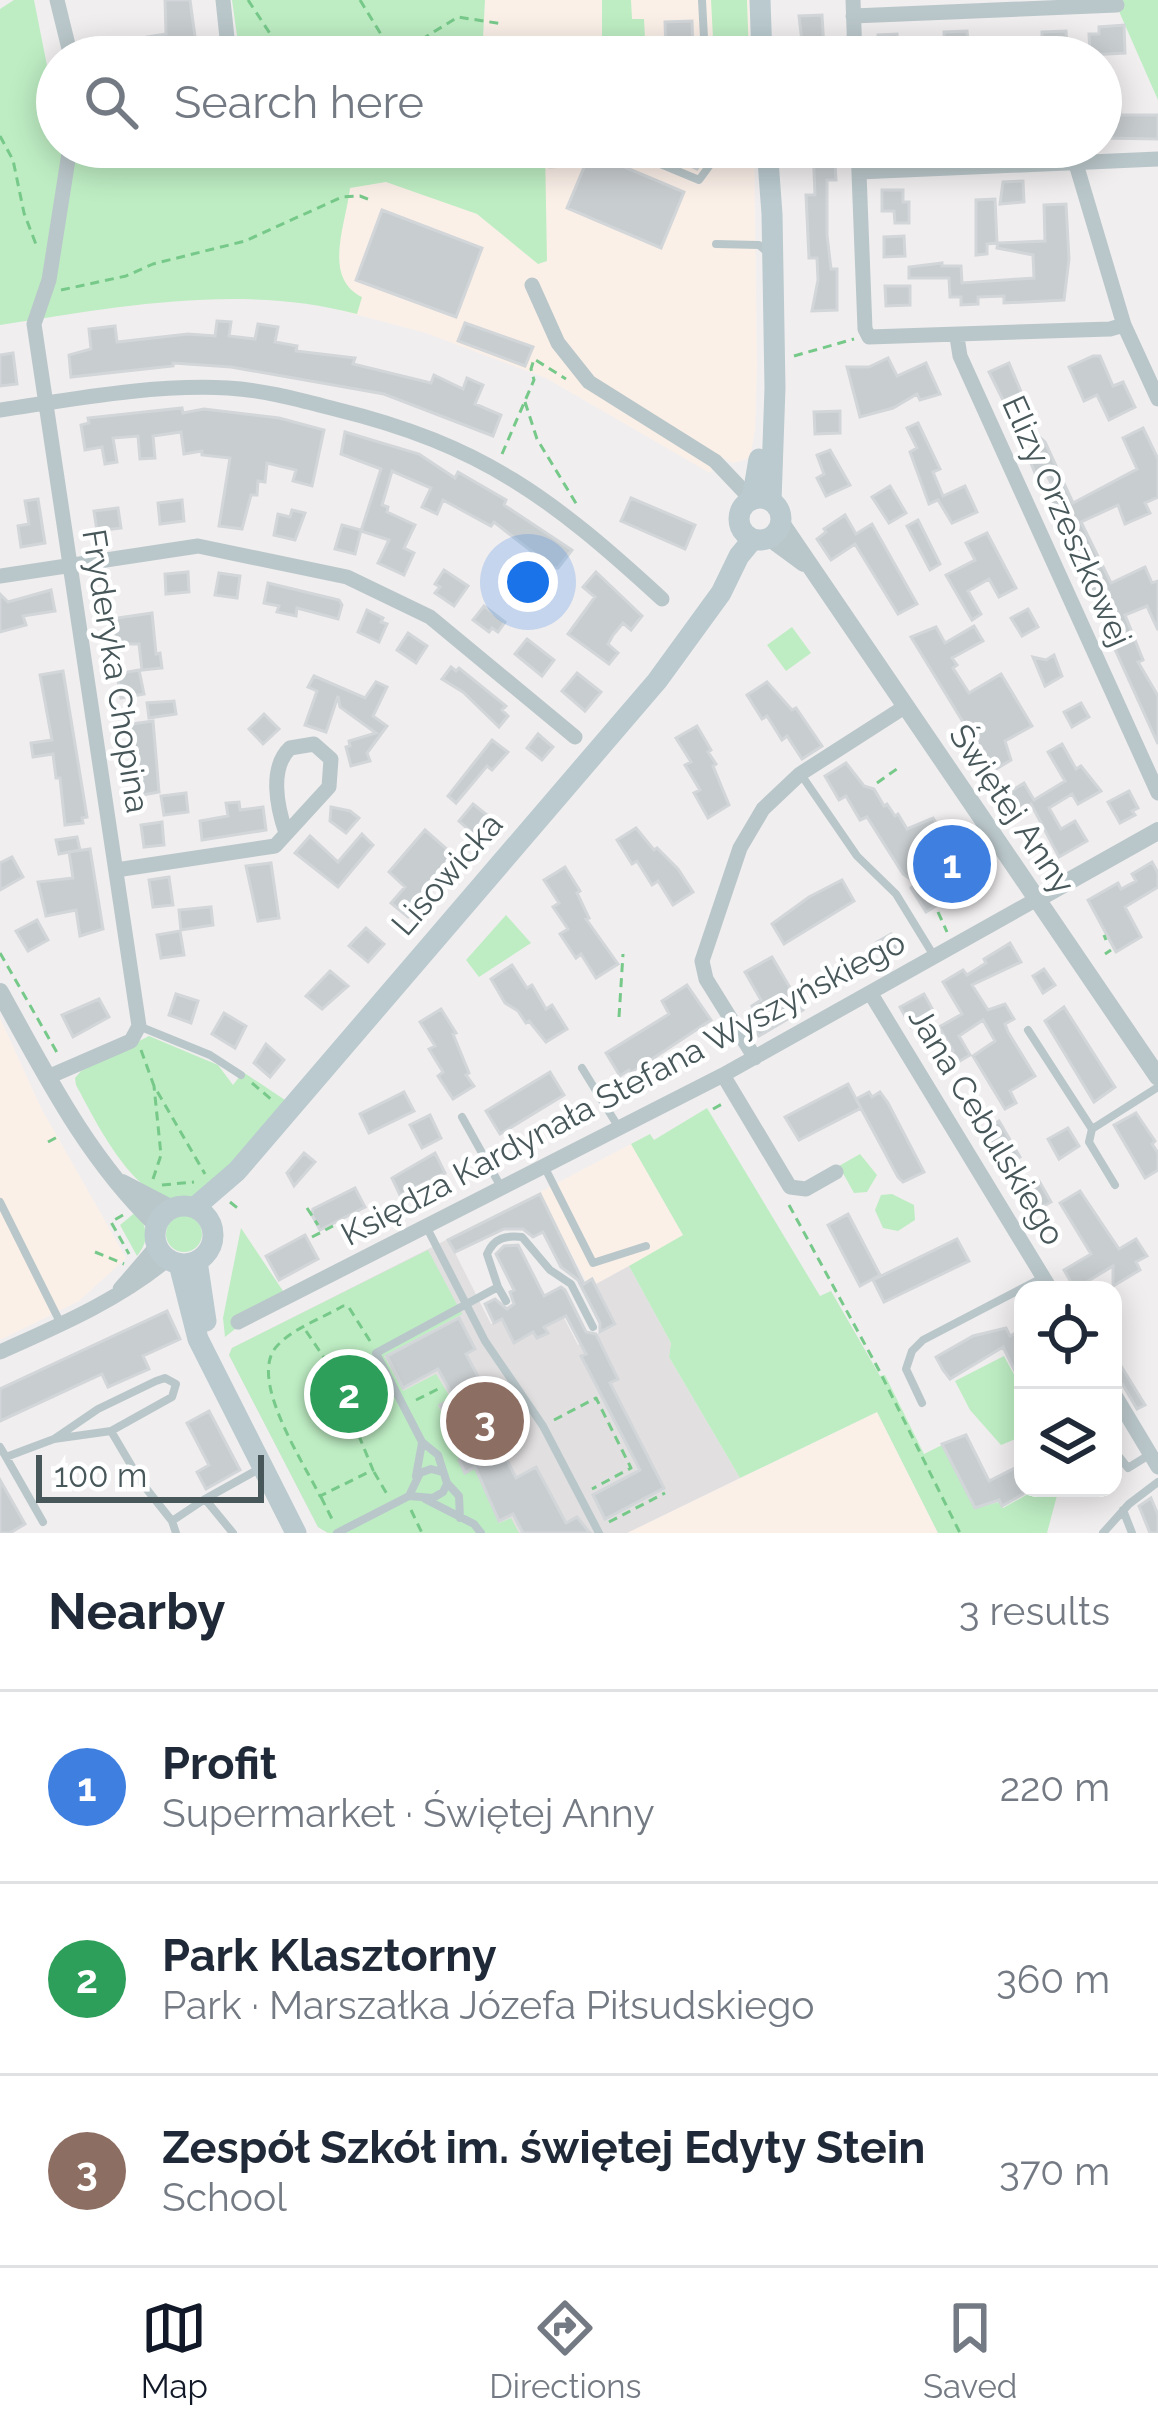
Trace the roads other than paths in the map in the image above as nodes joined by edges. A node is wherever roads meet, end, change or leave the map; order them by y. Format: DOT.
graph roads {
  1 [pos="58,0"];
  2 [pos="223,0"];
  3 [pos="702,0"];
  4 [pos="760,0"];
  5 [pos="1118,5"];
  6 [pos="853,8"];
  7 [pos="66,36"];
  8 [pos="227,36"];
  9 [pos="703,36"];
  10 [pos="761,36"];
  11 [pos="1158,159"];
  12 [pos="1122,161"];
  13 [pos="67,168"];
  14 [pos="670,168"];
  15 [pos="708,168"];
  16 [pos="765,168"];
  17 [pos="859,168"];
  18 [pos="968,168"];
  19 [pos="1077,168"];
  20 [pos="859,172"];
  21 [pos="765,237"];
  22 [pos="716,244"];
  23 [pos="532,285"];
  24 [pos="1124,325"];
  25 [pos="957,337"];
  26 [pos="1158,399"];
  27 [pos="45,403"];
  28 [pos="0,410"];
  29 [pos="760,453"];
  30 [pos="724,468"];
  31 [pos="756,515"];
  32 [pos="69,563"];
  33 [pos="0,576"];
  34 [pos="662,599"];
  35 [pos="906,706"];
  36 [pos="575,737"];
  37 [pos="800,774"];
  38 [pos="1158,793"];
  39 [pos="1158,831"];
  40 [pos="286,832"];
  41 [pos="116,870"];
  42 [pos="1036,899"];
  43 [pos="935,958"];
  44 [pos="0,992"];
  45 [pos="871,994"];
  46 [pos="1028,1030"];
  47 [pos="138,1032"];
  48 [pos="755,1058"];
  49 [pos="582,1068"];
  50 [pos="241,1075"];
  51 [pos="723,1076"];
  52 [pos="48,1077"];
  53 [pos="1158,1077"];
  54 [pos="1158,1087"];
  55 [pos="462,1117"];
  56 [pos="619,1128"];
  57 [pos="1091,1129"];
  58 [pos="544,1167"];
  59 [pos="836,1172"];
  60 [pos="1115,1184"];
  61 [pos="502,1188"];
  62 [pos="0,1202"];
  63 [pos="426,1227"];
  64 [pos="179,1237"];
  65 [pos="646,1246"];
  66 [pos="1045,1281"];
  67 [pos="498,1287"];
  68 [pos="1014,1299"];
  69 [pos="506,1301"];
  70 [pos="466,1304"];
  71 [pos="238,1322"];
  72 [pos="62,1324"];
  73 [pos="593,1327"];
  74 [pos="0,1352"];
  75 [pos="922,1402"];
  76 [pos="1122,1407"];
  77 [pos="111,1431"];
  78 [pos="54,1439"];
  79 [pos="422,1442"];
  80 [pos="0,1447"];
  81 [pos="1152,1456"];
  82 [pos="6,1457"];
  83 [pos="1122,1460"];
  84 [pos="264,1467"];
  85 [pos="442,1472"];
  86 [pos="414,1481"];
  87 [pos="1158,1482"];
  88 [pos="447,1483"];
  89 [pos="407,1497"];
  90 [pos="424,1498"];
  91 [pos="205,1499"];
  92 [pos="1123,1510"];
  93 [pos="460,1517"];
  94 [pos="172,1521"];
  95 [pos="43,1522"];
  96 [pos="598,1531"];
  97 [pos="338,1532"];
  98 [pos="176,1533"];
  99 [pos="233,1533"];
  100 [pos="296,1533"];
  101 [pos="481,1533"];
  102 [pos="1103,1533"];
  103 [pos="1132,1533"];
  1 -- 7 [label="street"];
  2 -- 8 [label="street"];
  3 -- 9 [label="lane"];
  4 -- 10 [label="main road"];
  5 -- 6 [label="street"];
  11 -- 12 [label="street"];
  13 -- 27 [label="street, Fryderyka Chopina"];
  14 -- 15 [label="lane"];
  16 -- 21 [label="main road, Lisowicka"];
  17 -- 20 [label="street"];
  18 -- 20 [label="street"];
  19 -- 24 [label="street"];
  20 -- 25 [label="street"];
  21 -- 22 [label="lane"];
  21 -- 29 [label="main road, Lisowicka"];
  21 -- 31 [label="main road, Lisowicka"];
  23 -- 30 [label="street"];
  24 -- 25 [label="street"];
  24 -- 26 [label="street"];
  25 -- 38 [label="street, Elizy Orzeszkowej"];
  27 -- 28 [label="street"];
  27 -- 32 [label="street, Fryderyka Chopina"];
  27 -- 34 [label="street"];
  29 -- 30 [label="street"];
  29 -- 31 [label="main road, Lisowicka"];
  30 -- 31 [label="street"];
  31 -- 35 [label="street, Świętej Anny"];
  31 -- 64 [label="main road, Lisowicka"];
  32 -- 33 [label="street"];
  32 -- 36 [label="street"];
  32 -- 41 [label="street, Fryderyka Chopina"];
  35 -- 37 [label="street"];
  35 -- 42 [label="street, Świętej Anny"];
  37 -- 43 [label="lane"];
  37 -- 48 [label="street"];
  39 -- 42 [label="street, Księdza Kardynała Stefana Wyszyńskiego"];
  40 -- 40 [label="street"];
  40 -- 41 [label="street"];
  41 -- 47 [label="street, Fryderyka Chopina"];
  42 -- 43 [label="street, Księdza Kardynała Stefana Wyszyńskiego"];
  42 -- 53 [label="street, Świętej Anny"];
  43 -- 45 [label="street, Księdza Kardynała Stefana Wyszyńskiego"];
  44 -- 52 [label="street"];
  45 -- 48 [label="street, Księdza Kardynała Stefana Wyszyńskiego"];
  45 -- 66 [label="street, Jana Cebulskiego"];
  46 -- 57 [label="lane"];
  47 -- 50 [label="lane"];
  47 -- 52 [label="street"];
  48 -- 51 [label="street, Księdza Kardynała Stefana Wyszyńskiego"];
  49 -- 56 [label="lane"];
  51 -- 56 [label="street, Księdza Kardynała Stefana Wyszyńskiego"];
  51 -- 59 [label="street"];
  52 -- 64 [label="street"];
  54 -- 57 [label="lane"];
  55 -- 61 [label="lane"];
  56 -- 58 [label="street, Księdza Kardynała Stefana Wyszyńskiego"];
  57 -- 60 [label="lane"];
  58 -- 61 [label="street, Księdza Kardynała Stefana Wyszyńskiego"];
  58 -- 65 [label="lane"];
  61 -- 63 [label="street, Księdza Kardynała Stefana Wyszyńskiego"];
  62 -- 72 [label="lane"];
  63 -- 70 [label="lane"];
  63 -- 71 [label="street, Księdza Kardynała Stefana Wyszyńskiego"];
  64 -- 72 [label="street"];
  64 -- 84 [label="main road"];
  67 -- 69 [label="lane"];
  67 -- 70 [label="lane"];
  67 -- 73 [label="lane"];
  68 -- 75 [label="lane"];
  70 -- 79 [label="lane"];
  70 -- 96 [label="lane"];
  72 -- 74 [label="street"];
  76 -- 81 [label="street"];
  77 -- 78 [label="lane"];
  77 -- 78 [label="lane"];
  77 -- 94 [label="lane"];
  78 -- 82 [label="lane"];
  79 -- 85 [label="lane"];
  79 -- 86 [label="lane"];
  80 -- 82 [label="lane"];
  81 -- 83 [label="lane"];
  82 -- 95 [label="lane"];
  84 -- 91 [label="lane"];
  84 -- 100 [label="main road"];
  85 -- 86 [label="lane"];
  85 -- 88 [label="lane"];
  86 -- 89 [label="lane"];
  87 -- 92 [label="lane"];
  88 -- 90 [label="lane"];
  88 -- 93 [label="lane"];
  89 -- 90 [label="lane"];
  89 -- 97 [label="lane"];
  90 -- 93 [label="lane"];
  91 -- 94 [label="lane"];
  91 -- 99 [label="lane"];
  92 -- 102 [label="lane"];
  92 -- 103 [label="lane"];
  93 -- 101 [label="lane"];
  94 -- 98 [label="lane"];
}
